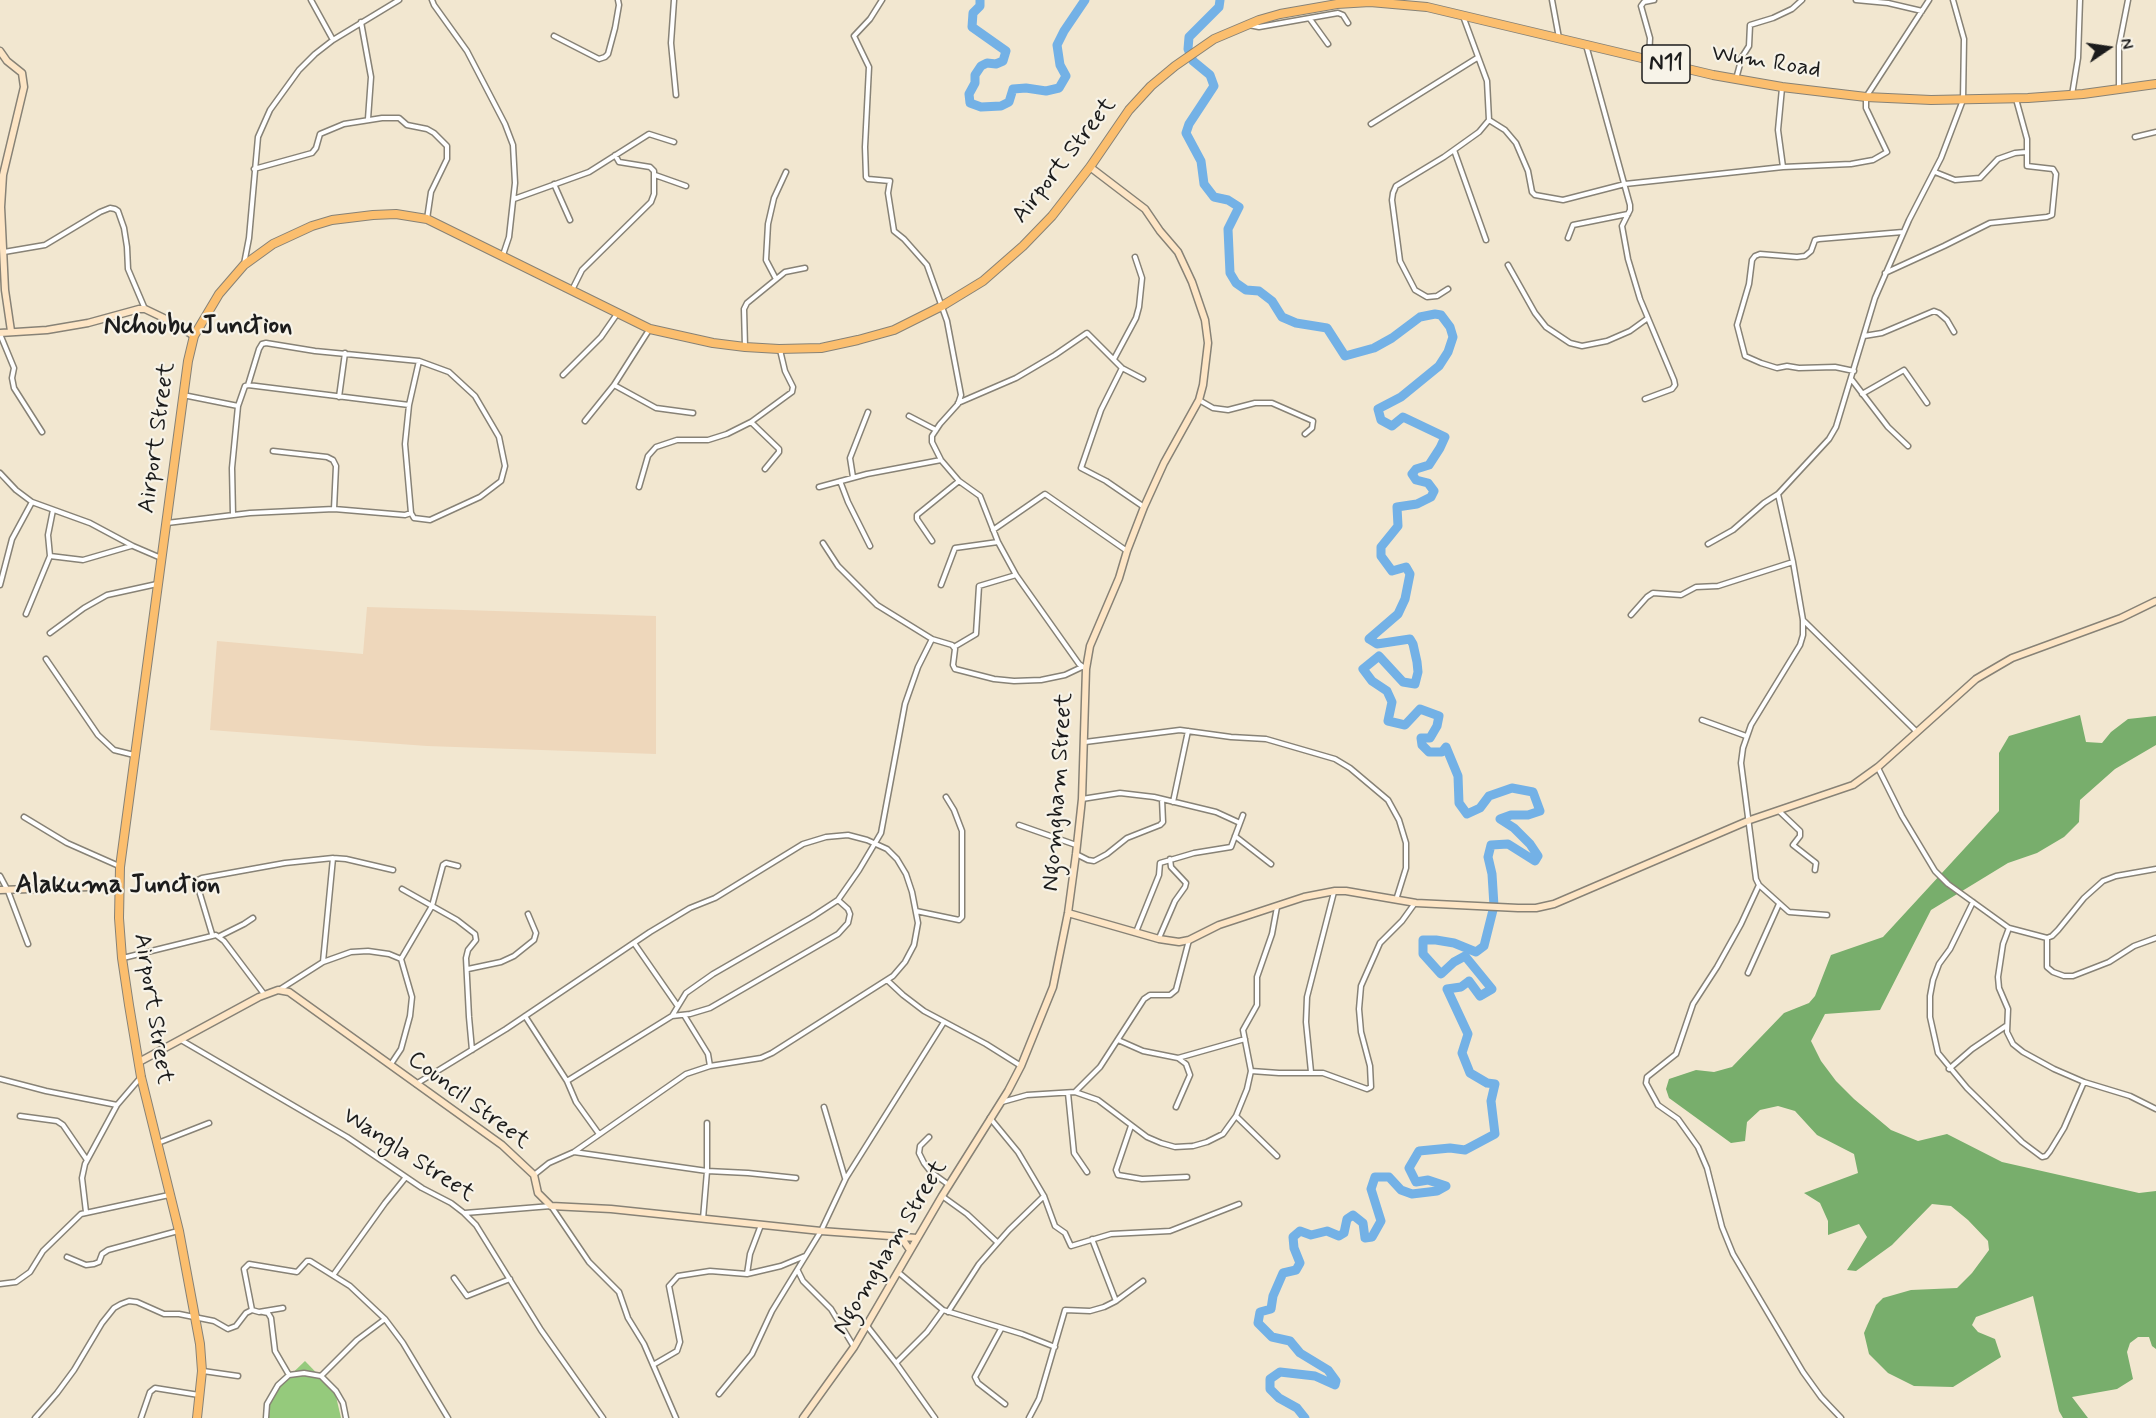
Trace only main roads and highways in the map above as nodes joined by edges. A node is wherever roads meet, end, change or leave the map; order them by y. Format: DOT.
graph roads {
  1 [pos="1427,4"];
  2 [pos="1175,66"];
  3 [pos="2156,84"];
  4 [pos="197,1418"];
  1 -- 2 [label="highway, Wum Road / N11"];
  1 -- 3 [label="highway, Wum Road / N11"];
  2 -- 4 [label="highway, Airport Street / N11"];
}
